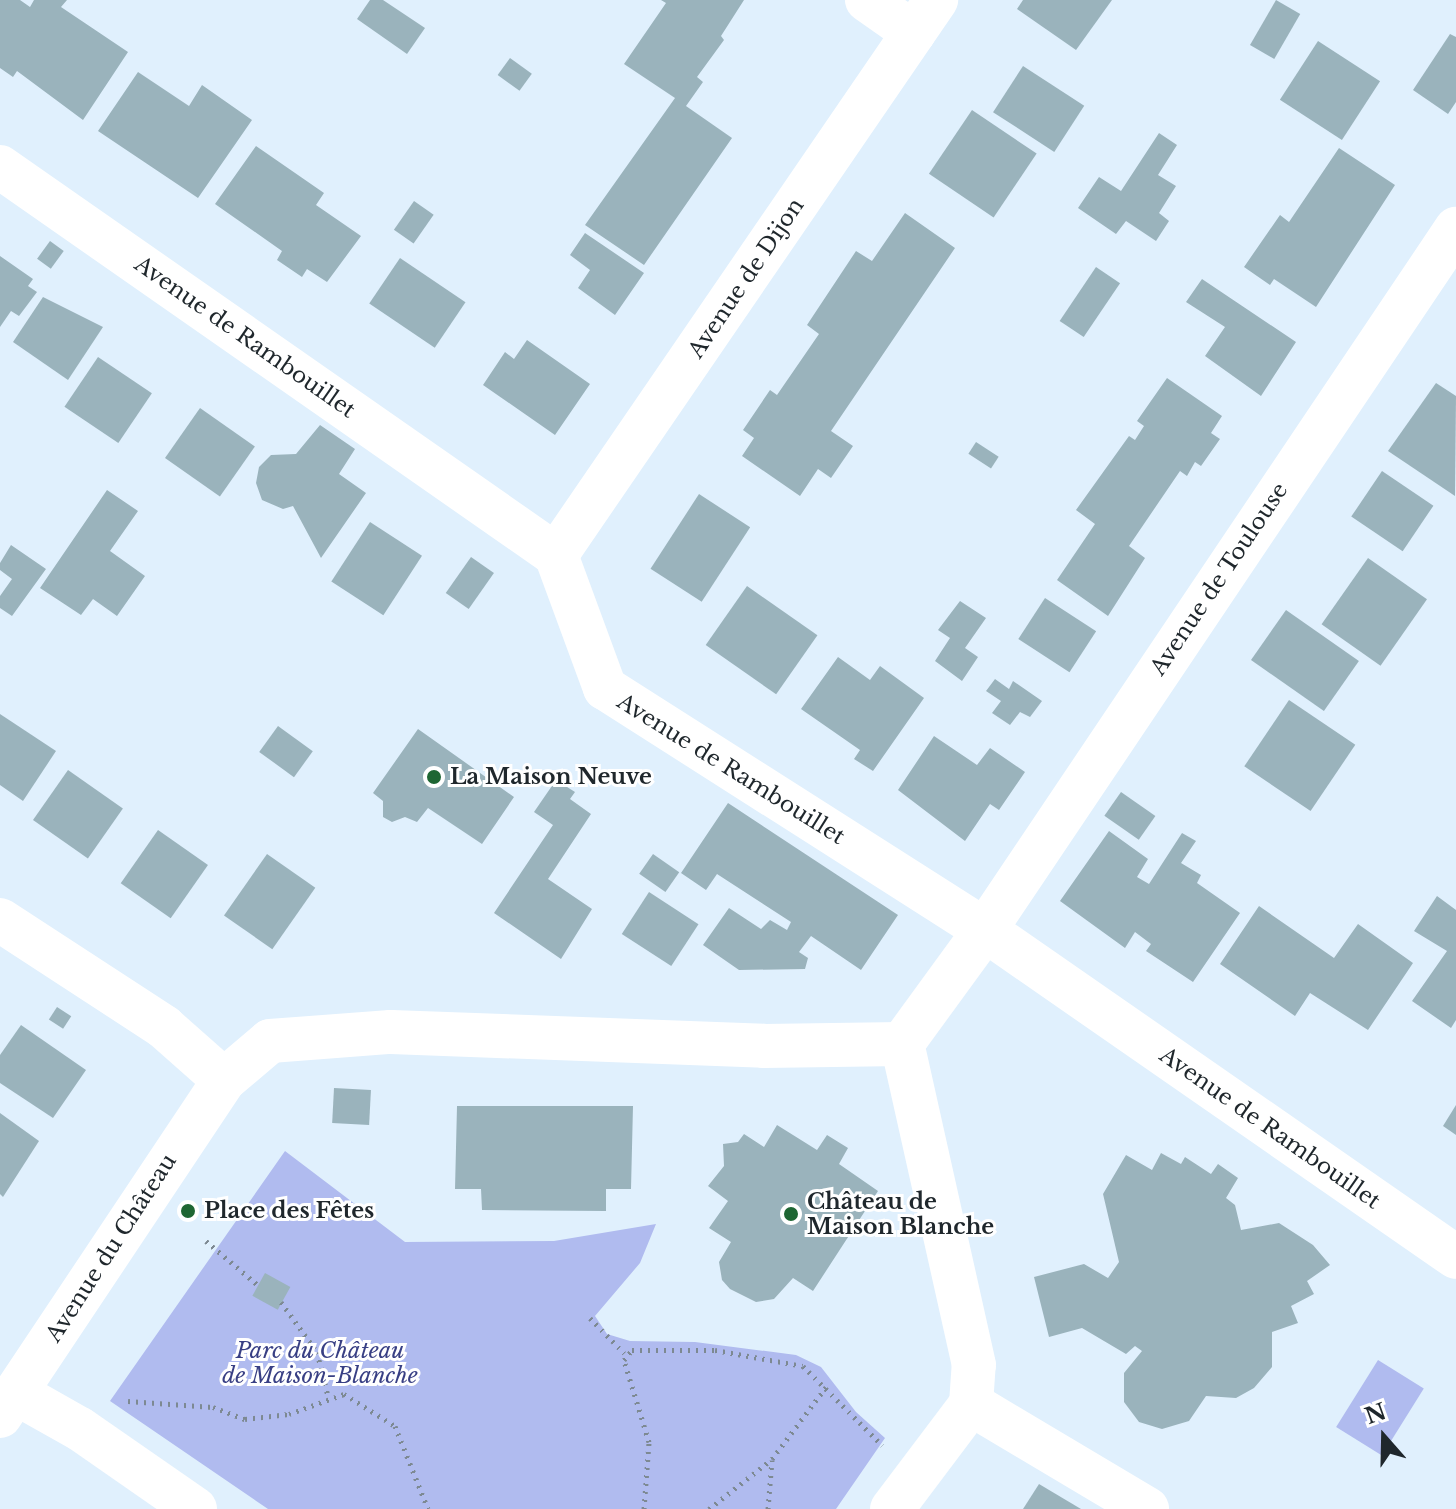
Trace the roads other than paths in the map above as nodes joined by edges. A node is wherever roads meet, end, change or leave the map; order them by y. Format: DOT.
graph roads {
  1 [pos="867,0"];
  2 [pos="925,16"];
  3 [pos="0,167"];
  4 [pos="1456,229"];
  5 [pos="556,555"];
  6 [pos="0,920"];
  7 [pos="985,930"];
  8 [pos="902,1044"];
  9 [pos="224,1080"];
  10 [pos="1456,1257"];
  11 [pos="8,1404"];
  12 [pos="971,1404"];
  13 [pos="195,1509"];
  14 [pos="892,1509"];
  15 [pos="1147,1509"];
  1 -- 2 [label="street"];
  2 -- 5 [label="street, Avenue de Dijon"];
  3 -- 5 [label="street, Avenue de Rambouillet"];
  4 -- 7 [label="street, Avenue de Toulouse"];
  5 -- 7 [label="street, Avenue de Rambouillet"];
  6 -- 9 [label="street"];
  7 -- 8 [label="street"];
  7 -- 10 [label="street, Avenue de Rambouillet"];
  8 -- 9 [label="street"];
  8 -- 12 [label="street"];
  9 -- 11 [label="street, Avenue du Château"];
  11 -- 13 [label="street"];
  12 -- 14 [label="street"];
  12 -- 15 [label="street"];
}
